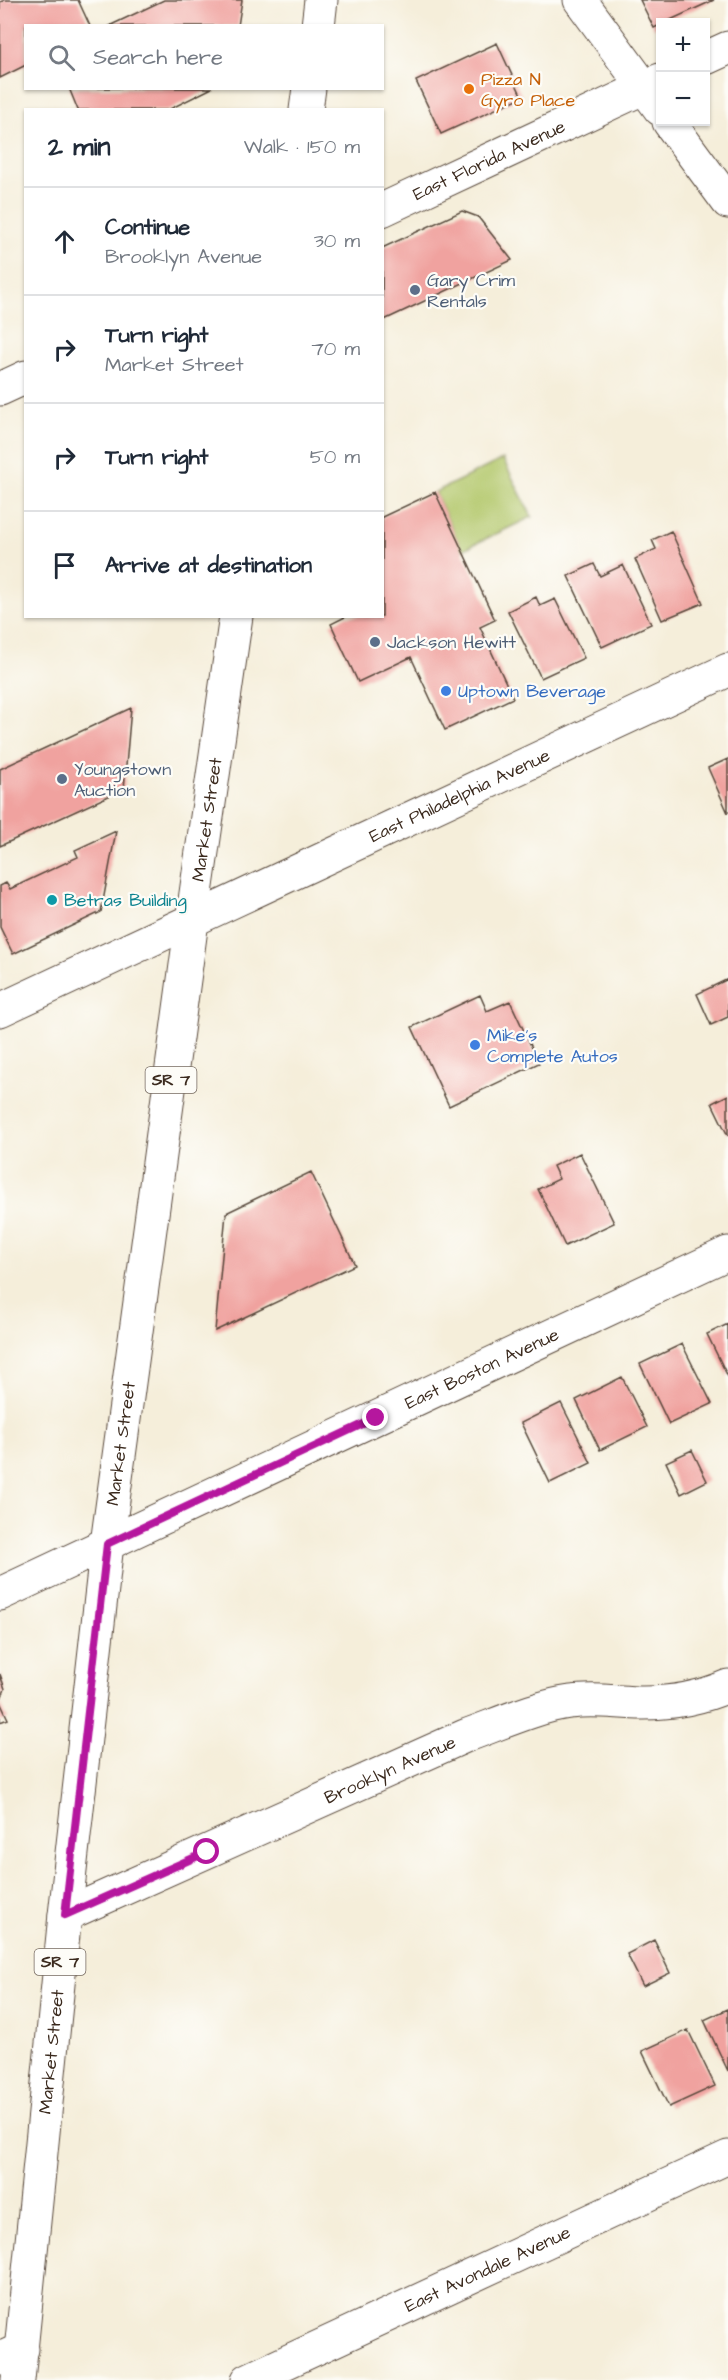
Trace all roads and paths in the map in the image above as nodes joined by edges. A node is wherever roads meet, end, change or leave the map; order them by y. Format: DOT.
graph roads {
  1 [pos="321,0"];
  2 [pos="580,0"];
  3 [pos="318,24"];
  4 [pos="728,48"];
  5 [pos="710,56"];
  6 [pos="309,90"];
  7 [pos="655,92"];
  8 [pos="306,108"];
  9 [pos="672,126"];
  10 [pos="728,202"];
  11 [pos="384,209"];
  12 [pos="24,378"];
  13 [pos="0,389"];
  14 [pos="236,618"];
  15 [pos="728,670"];
  16 [pos="192,921"];
  17 [pos="0,1010"];
  18 [pos="728,1253"];
  19 [pos="107,1544"];
  20 [pos="0,1594"];
  21 [pos="728,1686"];
  22 [pos="65,1915"];
  23 [pos="728,2157"];
  24 [pos="13,2363"];
  25 [pos="248,2380"];
  1 -- 3 [label="street"];
  2 -- 7 [label="street"];
  4 -- 5 [label="street"];
  6 -- 8 [label="street"];
  7 -- 11 [label="street, East Florida Avenue"];
  9 -- 10 [label="street"];
  12 -- 13 [label="street"];
  14 -- 16 [label="street, Market Street / SR 7"];
  15 -- 16 [label="street, East Philadelphia Avenue"];
  16 -- 17 [label="street, East Philadelphia Avenue"];
  16 -- 19 [label="street, Market Street / SR 7"];
  18 -- 19 [label="street, East Boston Avenue"];
  19 -- 20 [label="street, East Boston Avenue"];
  19 -- 22 [label="street, Market Street / SR 7"];
  21 -- 22 [label="street, Brooklyn Avenue"];
  22 -- 24 [label="street, Market Street / SR 7"];
  23 -- 25 [label="street, East Avondale Avenue"];
}
